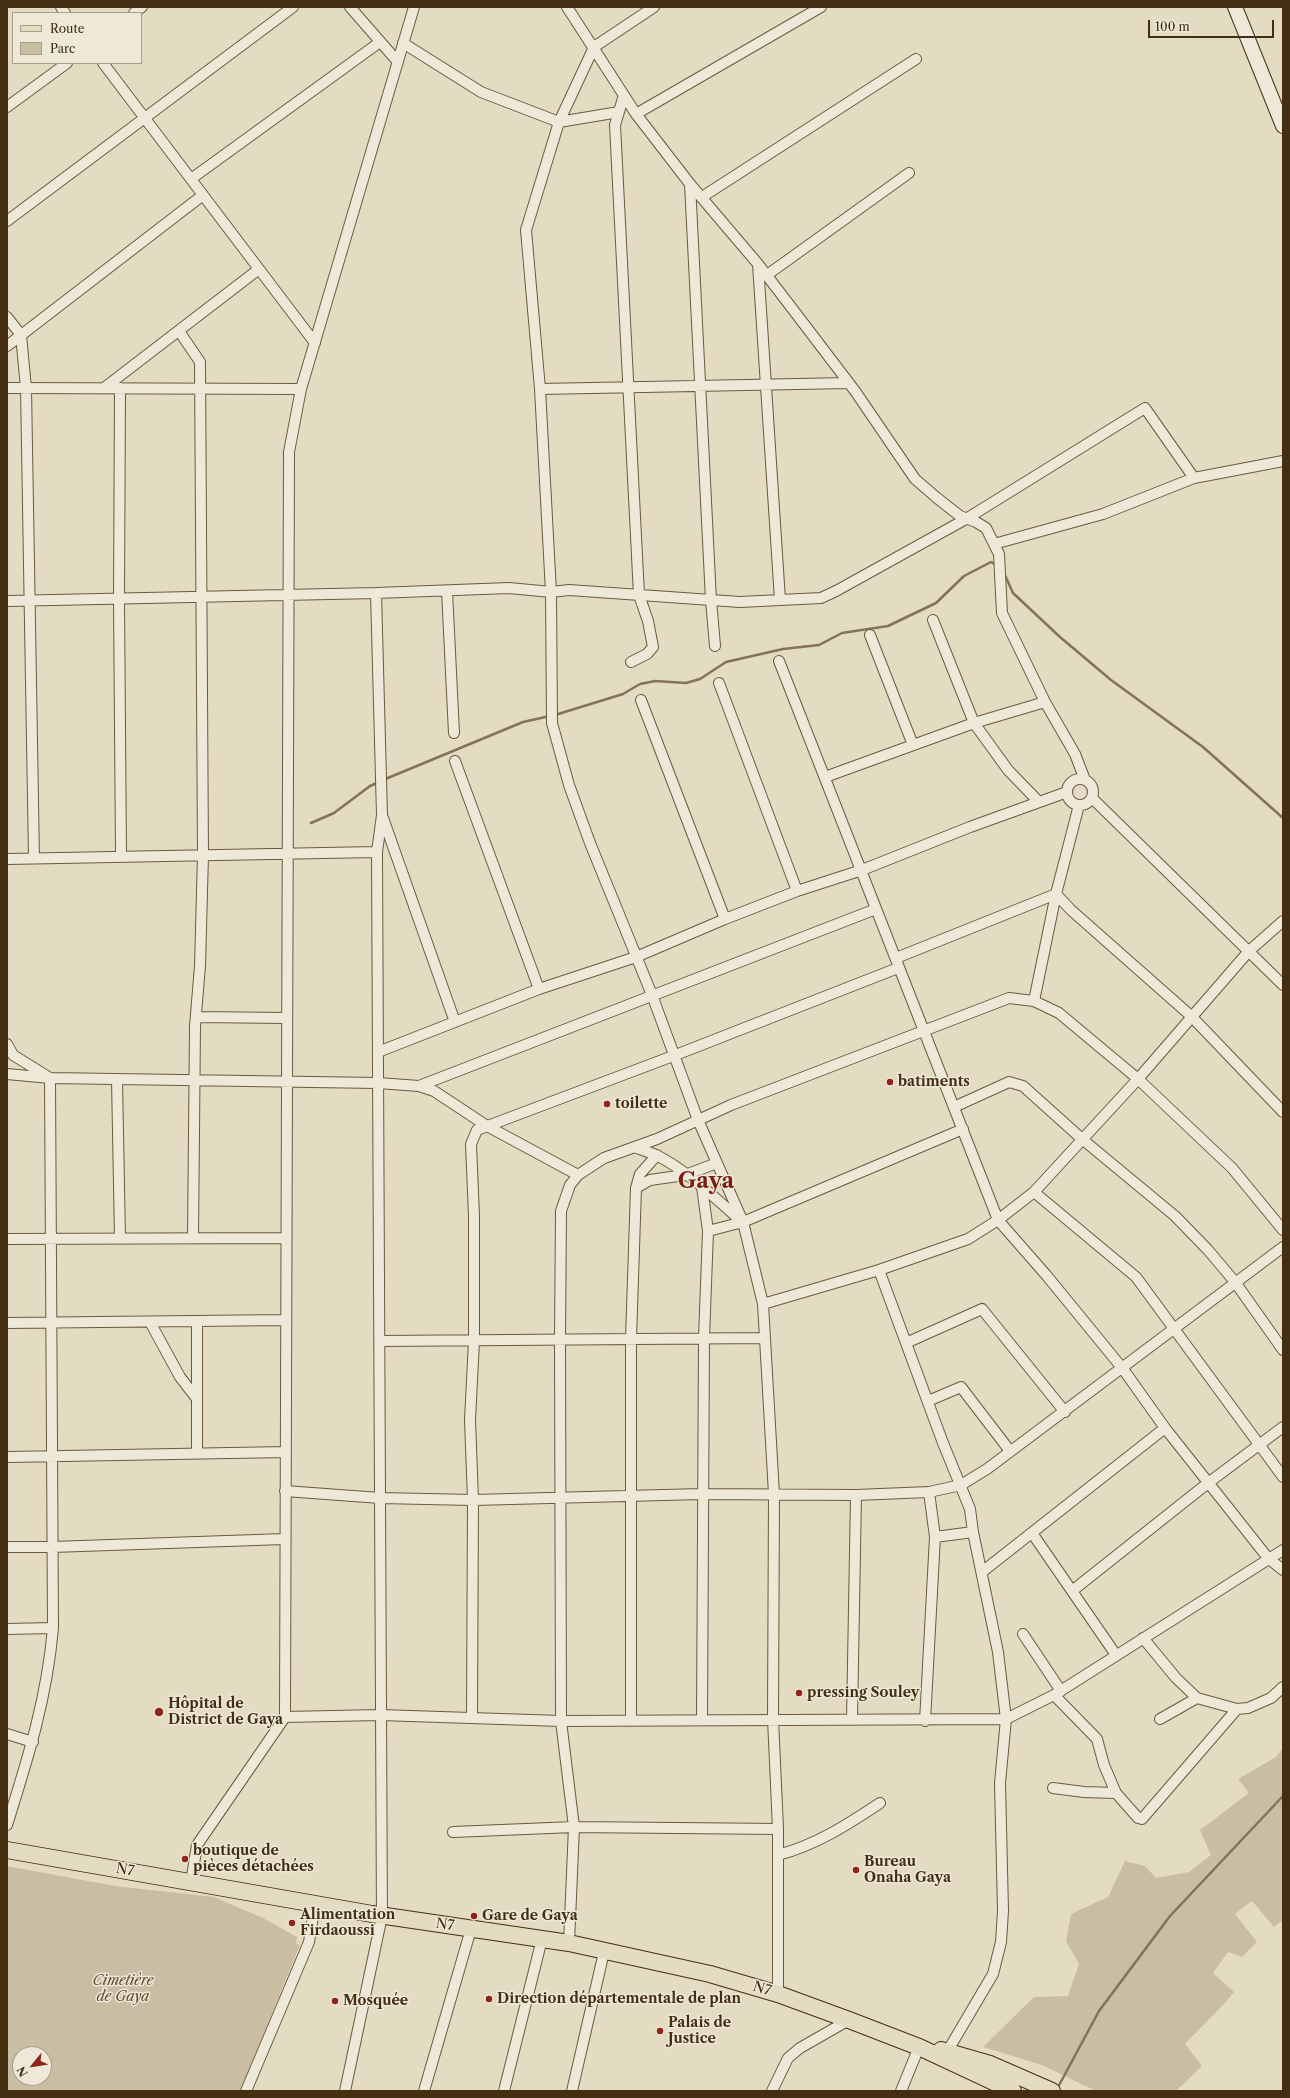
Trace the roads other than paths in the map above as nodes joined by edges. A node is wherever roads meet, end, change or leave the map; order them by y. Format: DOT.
graph roads {
  1 [pos="293,7"];
  2 [pos="350,7"];
  3 [pos="414,7"];
  4 [pos="567,7"];
  5 [pos="654,7"];
  6 [pos="822,7"];
  7 [pos="1234,7"];
  8 [pos="380,42"];
  9 [pos="403,43"];
  10 [pos="594,47"];
  11 [pos="916,59"];
  12 [pos="398,62"];
  13 [pos="66,64"];
  14 [pos="104,64"];
  15 [pos="624,95"];
  16 [pos="7,107"];
  17 [pos="619,112"];
  18 [pos="636,114"];
  19 [pos="145,118"];
  20 [pos="559,122"];
  21 [pos="1283,126"];
  22 [pos="908,173"];
  23 [pos="191,180"];
  24 [pos="690,184"];
  25 [pos="203,195"];
  26 [pos="702,197"];
  27 [pos="7,221"];
  28 [pos="758,264"];
  29 [pos="259,269"];
  30 [pos="767,276"];
  31 [pos="7,317"];
  32 [pos="179,331"];
  33 [pos="21,336"];
  34 [pos="315,343"];
  35 [pos="7,346"];
  36 [pos="848,383"];
  37 [pos="766,384"];
  38 [pos="700,386"];
  39 [pos="628,387"];
  40 [pos="7,388"];
  41 [pos="26,388"];
  42 [pos="104,388"];
  43 [pos="120,388"];
  44 [pos="201,389"];
  45 [pos="302,389"];
  46 [pos="540,389"];
  47 [pos="1283,461"];
  48 [pos="1194,478"];
  49 [pos="966,519"];
  50 [pos="994,544"];
  51 [pos="447,591"];
  52 [pos="551,592"];
  53 [pos="376,593"];
  54 [pos="289,595"];
  55 [pos="639,595"];
  56 [pos="202,597"];
  57 [pos="119,599"];
  58 [pos="710,600"];
  59 [pos="780,600"];
  60 [pos="7,601"];
  61 [pos="30,601"];
  62 [pos="933,620"];
  63 [pos="870,635"];
  64 [pos="715,646"];
  65 [pos="779,661"];
  66 [pos="631,662"];
  67 [pos="719,683"];
  68 [pos="641,700"];
  69 [pos="1045,702"];
  70 [pos="974,723"];
  71 [pos="454,733"];
  72 [pos="913,745"];
  73 [pos="455,761"];
  74 [pos="825,777"];
  75 [pos="1085,780"];
  76 [pos="1067,792"];
  77 [pos="1092,798"];
  78 [pos="1040,802"];
  79 [pos="1079,805"];
  80 [pos="382,815"];
  81 [pos="377,852"];
  82 [pos="288,854"];
  83 [pos="203,855"];
  84 [pos="122,856"];
  85 [pos="34,858"];
  86 [pos="7,859"];
  87 [pos="862,870"];
  88 [pos="797,891"];
  89 [pos="1056,894"];
  90 [pos="876,909"];
  91 [pos="725,919"];
  92 [pos="1283,920"];
  93 [pos="1249,951"];
  94 [pos="636,957"];
  95 [pos="897,963"];
  96 [pos="1283,985"];
  97 [pos="539,989"];
  98 [pos="652,995"];
  99 [pos="1034,1001"];
  100 [pos="196,1016"];
  101 [pos="1191,1016"];
  102 [pos="287,1018"];
  103 [pos="455,1022"];
  104 [pos="924,1031"];
  105 [pos="7,1044"];
  106 [pos="378,1052"];
  107 [pos="673,1056"];
  108 [pos="7,1074"];
  109 [pos="50,1078"];
  110 [pos="1138,1079"];
  111 [pos="117,1080"];
  112 [pos="195,1081"];
  113 [pos="287,1082"];
  114 [pos="378,1083"];
  115 [pos="419,1086"];
  116 [pos="954,1107"];
  117 [pos="1283,1112"];
  118 [pos="698,1120"];
  119 [pos="487,1126"];
  120 [pos="963,1129"];
  121 [pos="1082,1138"];
  122 [pos="634,1147"];
  123 [pos="657,1155"];
  124 [pos="717,1163"];
  125 [pos="578,1174"];
  126 [pos="685,1175"];
  127 [pos="702,1187"];
  128 [pos="636,1188"];
  129 [pos="1034,1192"];
  130 [pos="998,1220"];
  131 [pos="743,1222"];
  132 [pos="1283,1230"];
  133 [pos="708,1231"];
  134 [pos="120,1238"];
  135 [pos="193,1238"];
  136 [pos="286,1238"];
  137 [pos="7,1239"];
  138 [pos="51,1239"];
  139 [pos="1283,1247"];
  140 [pos="879,1270"];
  141 [pos="1235,1282"];
  142 [pos="763,1304"];
  143 [pos="286,1320"];
  144 [pos="197,1321"];
  145 [pos="150,1322"];
  146 [pos="7,1323"];
  147 [pos="51,1323"];
  148 [pos="1175,1329"];
  149 [pos="704,1338"];
  150 [pos="765,1338"];
  151 [pos="631,1339"];
  152 [pos="560,1340"];
  153 [pos="380,1341"];
  154 [pos="474,1341"];
  155 [pos="906,1343"];
  156 [pos="1283,1350"];
  157 [pos="1123,1368"];
  158 [pos="197,1399"];
  159 [pos="928,1401"];
  160 [pos="1065,1412"];
  161 [pos="1283,1427"];
  162 [pos="1165,1428"];
  163 [pos="1260,1445"];
  164 [pos="1010,1451"];
  165 [pos="286,1452"];
  166 [pos="197,1453"];
  167 [pos="7,1456"];
  168 [pos="52,1456"];
  169 [pos="1283,1477"];
  170 [pos="1208,1483"];
  171 [pos="961,1485"];
  172 [pos="286,1491"];
  173 [pos="929,1492"];
  174 [pos="702,1494"];
  175 [pos="774,1494"];
  176 [pos="630,1495"];
  177 [pos="856,1495"];
  178 [pos="561,1497"];
  179 [pos="380,1498"];
  180 [pos="473,1500"];
  181 [pos="973,1532"];
  182 [pos="1032,1533"];
  183 [pos="936,1537"];
  184 [pos="285,1539"];
  185 [pos="7,1547"];
  186 [pos="52,1547"];
  187 [pos="1283,1550"];
  188 [pos="1268,1558"];
  189 [pos="1283,1570"];
  190 [pos="982,1572"];
  191 [pos="1072,1591"];
  192 [pos="53,1628"];
  193 [pos="7,1629"];
  194 [pos="1024,1634"];
  195 [pos="1143,1638"];
  196 [pos="1116,1654"];
  197 [pos="1283,1687"];
  198 [pos="1057,1693"];
  199 [pos="1197,1698"];
  200 [pos="1237,1709"];
  201 [pos="380,1715"];
  202 [pos="285,1716"];
  203 [pos="472,1718"];
  204 [pos="773,1719"];
  205 [pos="1006,1719"];
  206 [pos="1160,1719"];
  207 [pos="631,1720"];
  208 [pos="702,1720"];
  209 [pos="852,1720"];
  210 [pos="562,1721"];
  211 [pos="925,1721"];
  212 [pos="7,1734"];
  213 [pos="33,1742"];
  214 [pos="1053,1788"];
  215 [pos="1116,1793"];
  216 [pos="880,1803"];
  217 [pos="7,1825"];
  218 [pos="574,1827"];
  219 [pos="778,1829"];
  220 [pos="453,1832"];
  221 [pos="7,1850"];
  222 [pos="778,1855"];
  223 [pos="191,1882"];
  224 [pos="315,1904"];
  225 [pos="382,1916"];
  226 [pos="471,1929"];
  227 [pos="542,1939"];
  228 [pos="569,1943"];
  229 [pos="604,1952"];
  230 [pos="778,1994"];
  231 [pos="849,2020"];
  232 [pos="919,2047"];
  233 [pos="947,2052"];
  234 [pos="1046,2088"];
  235 [pos="246,2091"];
  236 [pos="345,2091"];
  237 [pos="424,2091"];
  238 [pos="504,2091"];
  239 [pos="572,2091"];
  240 [pos="772,2091"];
  241 [pos="901,2091"];
  242 [pos="1013,2091"];
  1 -- 19 [label="street"];
  2 -- 8 [label="street"];
  3 -- 9 [label="street"];
  4 -- 10 [label="street"];
  5 -- 10 [label="street"];
  6 -- 18 [label="street"];
  7 -- 21 [label="street"];
  8 -- 12 [label="street"];
  8 -- 23 [label="street"];
  9 -- 12 [label="street"];
  9 -- 20 [label="street"];
  10 -- 15 [label="street"];
  10 -- 20 [label="street"];
  11 -- 26 [label="street"];
  12 -- 34 [label="street"];
  13 -- 16 [label="street"];
  14 -- 19 [label="street"];
  15 -- 17 [label="street"];
  15 -- 18 [label="street"];
  17 -- 20 [label="street"];
  17 -- 39 [label="street"];
  18 -- 24 [label="street"];
  19 -- 23 [label="street"];
  19 -- 27 [label="street"];
  20 -- 46 [label="street"];
  22 -- 30 [label="street"];
  23 -- 25 [label="street"];
  24 -- 26 [label="street"];
  24 -- 38 [label="street"];
  25 -- 29 [label="street"];
  25 -- 33 [label="street"];
  26 -- 28 [label="street"];
  28 -- 30 [label="street"];
  28 -- 37 [label="street"];
  29 -- 32 [label="street"];
  29 -- 34 [label="street"];
  30 -- 36 [label="street"];
  31 -- 33 [label="street"];
  32 -- 42 [label="street"];
  32 -- 44 [label="street"];
  33 -- 35 [label="street"];
  33 -- 41 [label="street"];
  34 -- 45 [label="street"];
  36 -- 37 [label="street"];
  36 -- 49 [label="street"];
  37 -- 38 [label="street"];
  37 -- 59 [label="street"];
  38 -- 39 [label="street"];
  38 -- 58 [label="street"];
  39 -- 46 [label="street"];
  39 -- 55 [label="street"];
  40 -- 41 [label="street"];
  41 -- 42 [label="street"];
  41 -- 61 [label="street"];
  42 -- 43 [label="street"];
  43 -- 44 [label="street"];
  43 -- 57 [label="street"];
  44 -- 45 [label="street"];
  44 -- 56 [label="street"];
  45 -- 54 [label="street"];
  46 -- 52 [label="street"];
  47 -- 48 [label="street"];
  48 -- 49 [label="street"];
  48 -- 50 [label="street"];
  49 -- 50 [label="street"];
  49 -- 59 [label="street"];
  50 -- 69 [label="street"];
  51 -- 52 [label="street"];
  51 -- 53 [label="street"];
  51 -- 71 [label="street"];
  52 -- 55 [label="street"];
  52 -- 94 [label="street"];
  53 -- 54 [label="street"];
  53 -- 80 [label="street"];
  54 -- 56 [label="street"];
  54 -- 82 [label="street"];
  55 -- 58 [label="street"];
  55 -- 66 [label="street"];
  56 -- 57 [label="street"];
  56 -- 83 [label="street"];
  57 -- 61 [label="street"];
  57 -- 84 [label="street"];
  58 -- 59 [label="street"];
  58 -- 64 [label="street"];
  60 -- 61 [label="street"];
  61 -- 85 [label="street"];
  62 -- 70 [label="street"];
  63 -- 72 [label="street"];
  65 -- 74 [label="street"];
  67 -- 88 [label="street"];
  68 -- 91 [label="street"];
  69 -- 70 [label="street"];
  69 -- 75 [label="street"];
  70 -- 72 [label="street"];
  70 -- 78 [label="street"];
  72 -- 74 [label="street"];
  73 -- 97 [label="street"];
  74 -- 87 [label="street"];
  75 -- 76 [label="street"];
  75 -- 77 [label="street"];
  76 -- 78 [label="street"];
  76 -- 79 [label="street"];
  77 -- 79 [label="street"];
  77 -- 93 [label="street"];
  78 -- 87 [label="street"];
  79 -- 89 [label="street"];
  80 -- 81 [label="street"];
  80 -- 103 [label="street"];
  81 -- 82 [label="street"];
  81 -- 106 [label="street"];
  82 -- 83 [label="street"];
  82 -- 102 [label="street"];
  83 -- 84 [label="street"];
  83 -- 100 [label="street"];
  84 -- 85 [label="street"];
  85 -- 86 [label="street"];
  87 -- 88 [label="street"];
  87 -- 90 [label="street"];
  88 -- 91 [label="street"];
  89 -- 95 [label="street"];
  89 -- 99 [label="street"];
  89 -- 101 [label="street"];
  90 -- 95 [label="street"];
  90 -- 98 [label="street"];
  91 -- 94 [label="street"];
  92 -- 93 [label="street"];
  93 -- 96 [label="street"];
  93 -- 101 [label="street"];
  94 -- 97 [label="street"];
  94 -- 98 [label="street"];
  95 -- 104 [label="street"];
  95 -- 107 [label="street"];
  97 -- 103 [label="street"];
  98 -- 107 [label="street"];
  98 -- 115 [label="street"];
  99 -- 104 [label="street"];
  99 -- 110 [label="street"];
  100 -- 102 [label="street"];
  100 -- 112 [label="street"];
  101 -- 110 [label="street"];
  101 -- 117 [label="street"];
  102 -- 113 [label="street"];
  103 -- 106 [label="street"];
  104 -- 116 [label="street"];
  104 -- 118 [label="street"];
  105 -- 109 [label="street"];
  106 -- 114 [label="street"];
  107 -- 118 [label="street"];
  107 -- 119 [label="street"];
  108 -- 109 [label="street"];
  109 -- 111 [label="street"];
  109 -- 138 [label="street"];
  110 -- 121 [label="street"];
  110 -- 132 [label="street"];
  111 -- 112 [label="street"];
  111 -- 134 [label="street"];
  112 -- 113 [label="street"];
  112 -- 135 [label="street"];
  113 -- 114 [label="street"];
  113 -- 136 [label="street"];
  114 -- 115 [label="street"];
  114 -- 153 [label="street"];
  115 -- 119 [label="street"];
  116 -- 120 [label="street"];
  116 -- 121 [label="street"];
  118 -- 122 [label="street"];
  118 -- 124 [label="street"];
  119 -- 125 [label="street"];
  119 -- 154 [label="street"];
  120 -- 130 [label="street"];
  120 -- 131 [label="street"];
  121 -- 129 [label="street"];
  121 -- 141 [label="street"];
  122 -- 123 [label="street"];
  122 -- 125 [label="street"];
  123 -- 126 [label="street"];
  123 -- 128 [label="street"];
  124 -- 126 [label="street"];
  124 -- 131 [label="street"];
  125 -- 152 [label="street"];
  126 -- 127 [label="street"];
  126 -- 128 [label="street"];
  127 -- 131 [label="street"];
  127 -- 133 [label="street"];
  128 -- 151 [label="street"];
  129 -- 130 [label="street"];
  129 -- 148 [label="street"];
  130 -- 140 [label="street"];
  130 -- 157 [label="street"];
  131 -- 133 [label="street"];
  131 -- 142 [label="street"];
  133 -- 149 [label="street"];
  134 -- 135 [label="street"];
  134 -- 138 [label="street"];
  135 -- 136 [label="street"];
  136 -- 143 [label="street"];
  137 -- 138 [label="street"];
  138 -- 147 [label="street"];
  139 -- 141 [label="street"];
  140 -- 142 [label="street"];
  140 -- 155 [label="street"];
  141 -- 148 [label="street"];
  141 -- 156 [label="street"];
  142 -- 150 [label="street"];
  143 -- 144 [label="street"];
  143 -- 165 [label="street"];
  144 -- 145 [label="street"];
  144 -- 158 [label="street"];
  145 -- 147 [label="street"];
  145 -- 158 [label="street"];
  146 -- 147 [label="street"];
  147 -- 168 [label="street"];
  148 -- 157 [label="street"];
  148 -- 163 [label="street"];
  149 -- 150 [label="street"];
  149 -- 151 [label="street"];
  149 -- 174 [label="street"];
  150 -- 175 [label="street"];
  151 -- 152 [label="street"];
  151 -- 176 [label="street"];
  152 -- 154 [label="street"];
  152 -- 178 [label="street"];
  153 -- 154 [label="street"];
  153 -- 179 [label="street"];
  154 -- 180 [label="street"];
  155 -- 159 [label="street"];
  155 -- 160 [label="street"];
  157 -- 160 [label="street"];
  157 -- 162 [label="street"];
  158 -- 166 [label="street"];
  159 -- 164 [label="street"];
  159 -- 171 [label="street"];
  160 -- 164 [label="street"];
  161 -- 163 [label="street"];
  162 -- 170 [label="street"];
  162 -- 182 [label="street"];
  163 -- 169 [label="street"];
  163 -- 170 [label="street"];
  164 -- 171 [label="street"];
  165 -- 166 [label="street"];
  165 -- 172 [label="street"];
  166 -- 168 [label="street"];
  167 -- 168 [label="street"];
  168 -- 186 [label="street"];
  170 -- 188 [label="street"];
  170 -- 191 [label="street"];
  171 -- 173 [label="street"];
  171 -- 181 [label="street"];
  172 -- 179 [label="street"];
  172 -- 184 [label="street"];
  173 -- 177 [label="street"];
  173 -- 183 [label="street"];
  174 -- 175 [label="street"];
  174 -- 176 [label="street"];
  174 -- 208 [label="street"];
  175 -- 177 [label="street"];
  175 -- 204 [label="street"];
  176 -- 178 [label="street"];
  176 -- 207 [label="street"];
  177 -- 209 [label="street"];
  178 -- 180 [label="street"];
  178 -- 210 [label="street"];
  179 -- 180 [label="street"];
  179 -- 201 [label="street"];
  180 -- 203 [label="street"];
  181 -- 183 [label="street"];
  181 -- 190 [label="street"];
  182 -- 190 [label="street"];
  182 -- 191 [label="street"];
  183 -- 211 [label="street"];
  184 -- 186 [label="street"];
  184 -- 202 [label="street"];
  185 -- 186 [label="street"];
  186 -- 192 [label="street"];
  187 -- 188 [label="street"];
  188 -- 189 [label="street"];
  188 -- 195 [label="street"];
  190 -- 205 [label="street"];
  191 -- 196 [label="street"];
  192 -- 193 [label="street"];
  192 -- 213 [label="street"];
  194 -- 198 [label="street"];
  195 -- 196 [label="street"];
  195 -- 199 [label="street"];
  196 -- 198 [label="street"];
  197 -- 200 [label="street"];
  198 -- 205 [label="street"];
  198 -- 215 [label="street"];
  199 -- 200 [label="street"];
  199 -- 206 [label="street"];
  200 -- 215 [label="street"];
  201 -- 202 [label="street"];
  201 -- 203 [label="street"];
  201 -- 225 [label="street"];
  202 -- 223 [label="street"];
  203 -- 210 [label="street"];
  204 -- 208 [label="street"];
  204 -- 209 [label="street"];
  204 -- 219 [label="street"];
  205 -- 211 [label="street"];
  205 -- 233 [label="street"];
  207 -- 208 [label="street"];
  207 -- 210 [label="street"];
  209 -- 211 [label="street"];
  210 -- 218 [label="street"];
  212 -- 213 [label="street"];
  213 -- 217 [label="street"];
  214 -- 215 [label="street"];
  216 -- 222 [label="street"];
  218 -- 219 [label="street"];
  218 -- 220 [label="street"];
  218 -- 228 [label="street"];
  219 -- 222 [label="street"];
  221 -- 223 [label="main road, N7"];
  222 -- 230 [label="street"];
  223 -- 224 [label="main road, N7"];
  224 -- 225 [label="main road, N7"];
  224 -- 235 [label="street"];
  225 -- 226 [label="main road, N7"];
  225 -- 236 [label="street"];
  226 -- 227 [label="main road, N7"];
  226 -- 237 [label="street"];
  227 -- 228 [label="main road, N7"];
  227 -- 238 [label="street"];
  228 -- 229 [label="main road, N7"];
  229 -- 230 [label="main road, N7"];
  229 -- 239 [label="street"];
  230 -- 231 [label="main road, N7"];
  231 -- 232 [label="main road, N7"];
  231 -- 240 [label="street"];
  232 -- 233 [label="main road"];
  232 -- 241 [label="street"];
  232 -- 242 [label="main road"];
  233 -- 234 [label="main road"];
}
